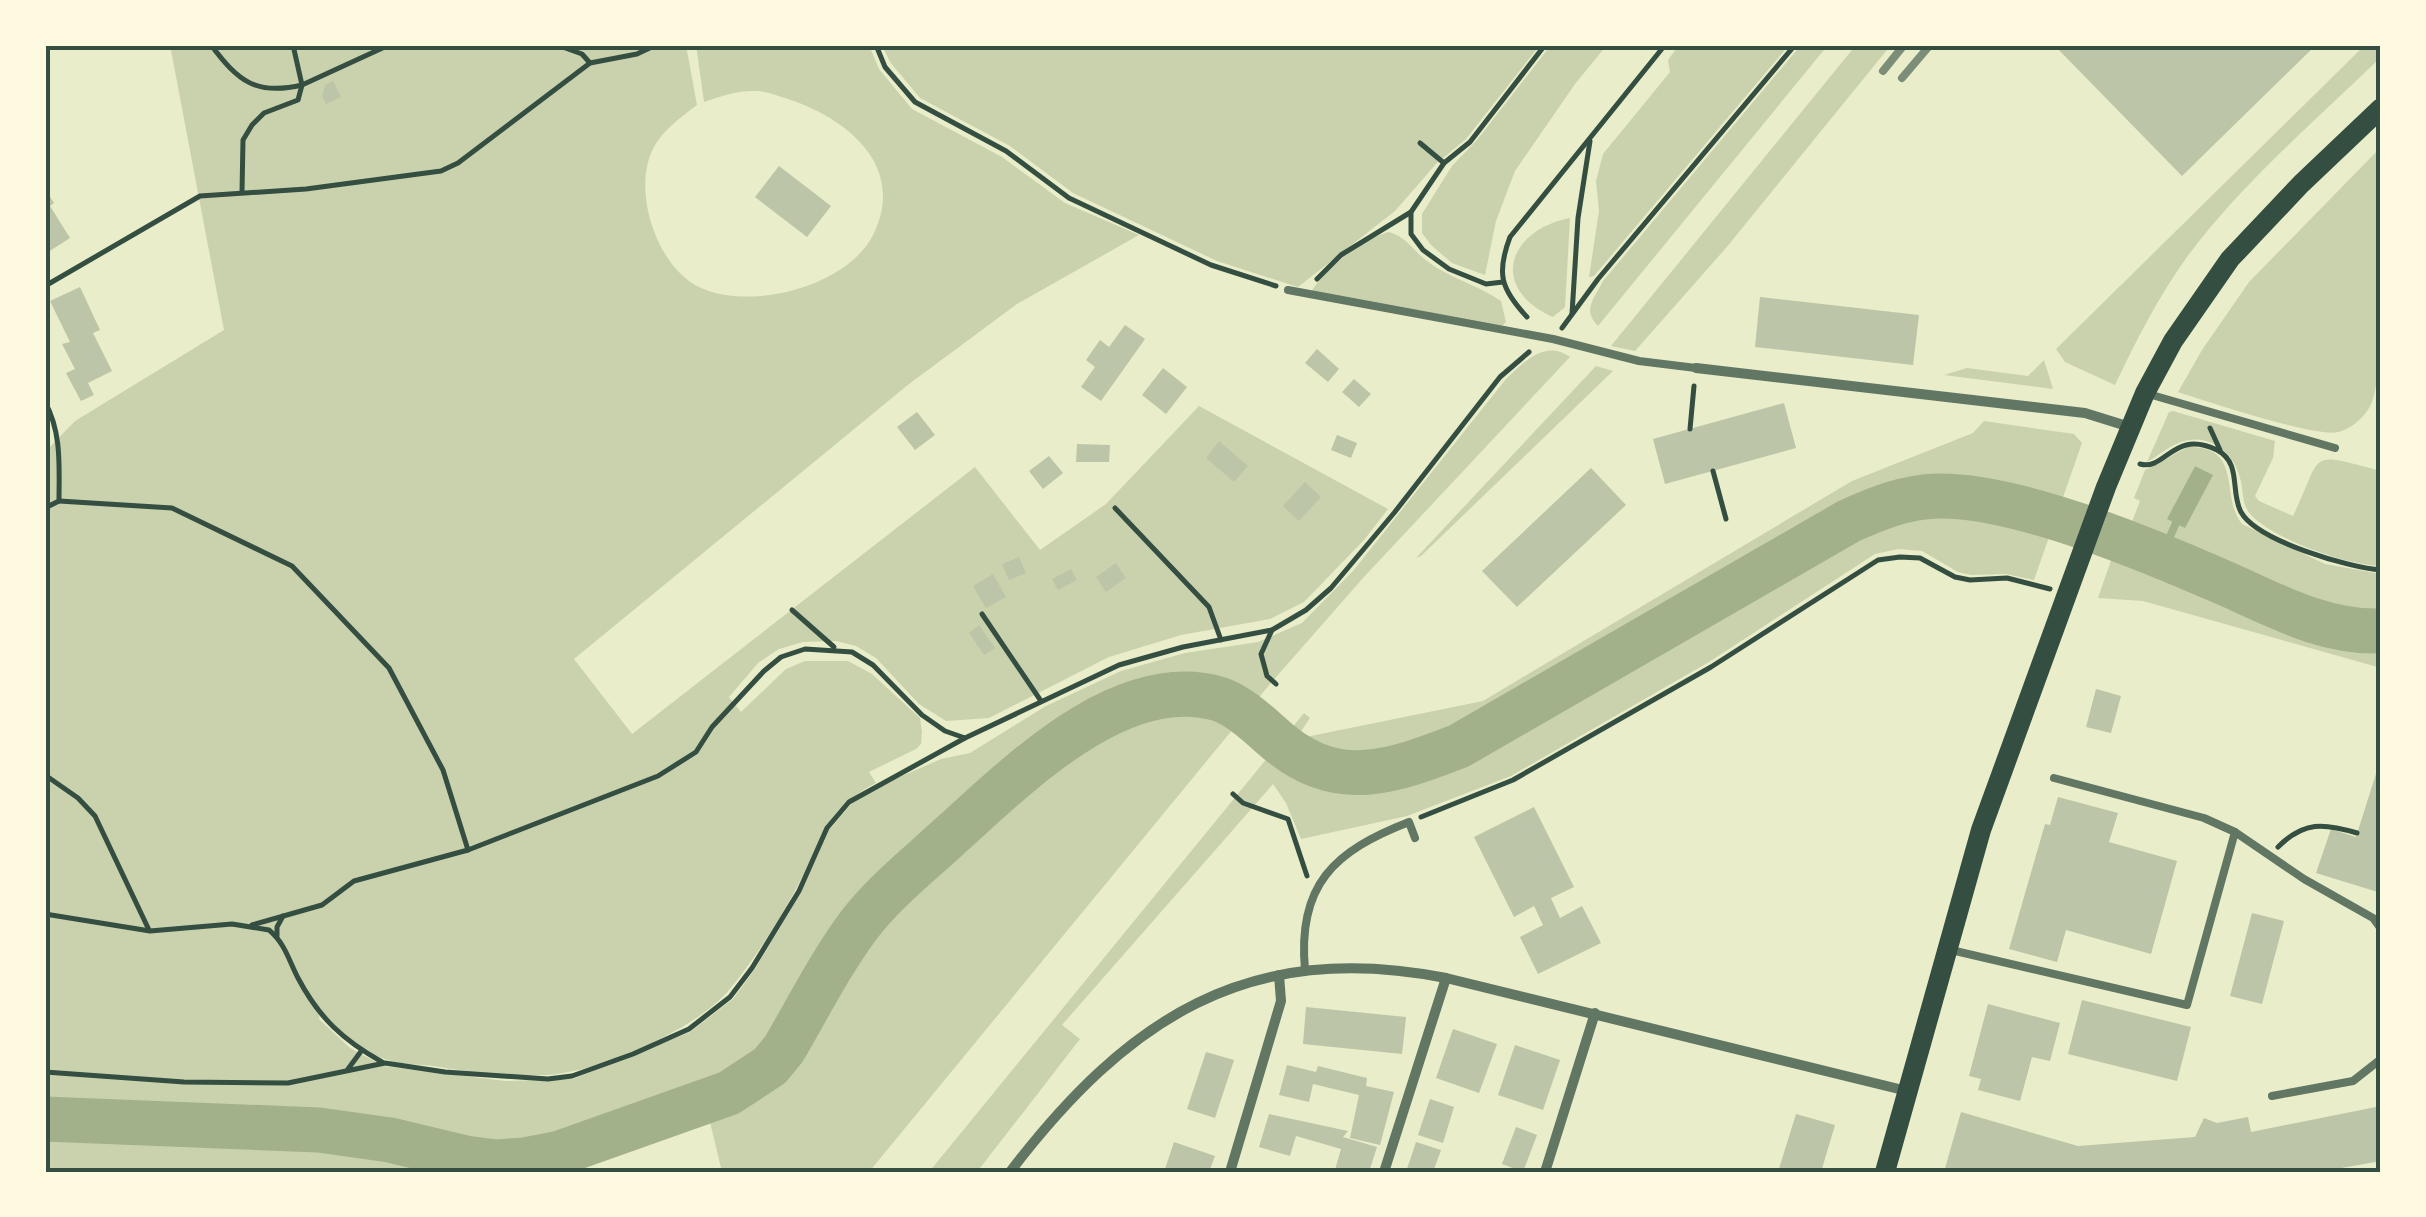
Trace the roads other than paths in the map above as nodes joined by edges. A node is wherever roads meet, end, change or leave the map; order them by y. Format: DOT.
graph roads {
  1 [pos="2381,108"];
  2 [pos="1288,290"];
  3 [pos="1696,368"];
  4 [pos="2146,392"];
  5 [pos="2130,427"];
  6 [pos="2335,448"];
  7 [pos="2054,778"];
  8 [pos="2236,832"];
  9 [pos="1416,838"];
  10 [pos="2381,929"];
  11 [pos="1946,948"];
  12 [pos="1305,970"];
  13 [pos="1278,975"];
  14 [pos="1446,978"];
  15 [pos="1596,1013"];
  16 [pos="2381,1059"];
  17 [pos="1908,1091"];
  18 [pos="2272,1096"];
  19 [pos="1013,1168"];
  20 [pos="1029,1172"];
  21 [pos="1230,1172"];
  22 [pos="1384,1172"];
  23 [pos="1545,1172"];
  24 [pos="1885,1172"];
  1 -- 4 [label="main road"];
  2 -- 3 [label="lane"];
  3 -- 5 [label="street"];
  4 -- 5 [label="main road"];
  4 -- 6 [label="lane"];
  5 -- 11 [label="main road"];
  7 -- 8 [label="lane"];
  8 -- 10 [label="lane"];
  8 -- 11 [label="lane"];
  9 -- 12 [label="lane"];
  11 -- 17 [label="main road"];
  12 -- 13 [label="street"];
  12 -- 14 [label="street"];
  13 -- 19 [label="street"];
  13 -- 21 [label="street"];
  14 -- 15 [label="street"];
  14 -- 22 [label="street"];
  15 -- 17 [label="street"];
  15 -- 23 [label="street"];
  16 -- 18 [label="lane"];
  17 -- 24 [label="main road"];
  19 -- 20 [label="street"];
}
